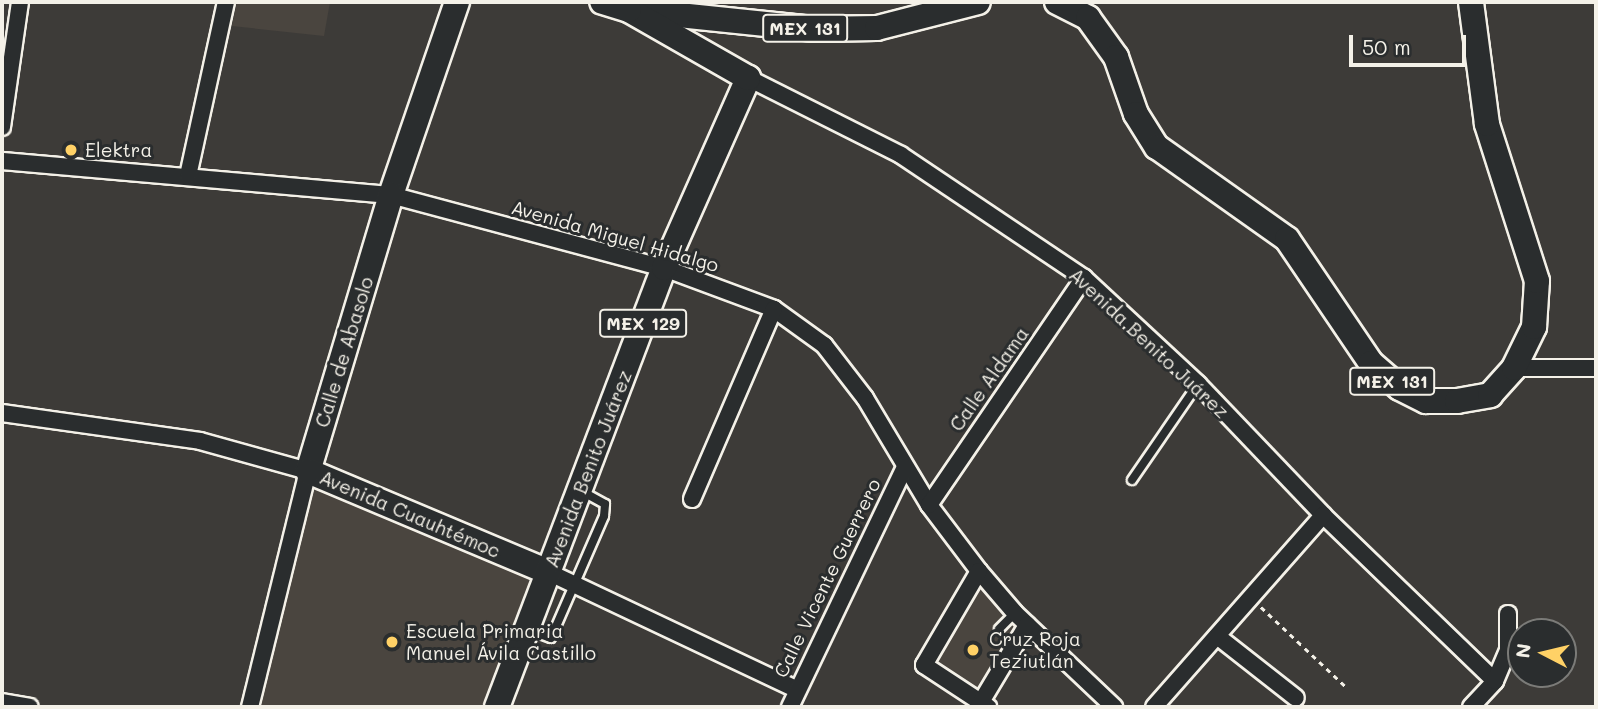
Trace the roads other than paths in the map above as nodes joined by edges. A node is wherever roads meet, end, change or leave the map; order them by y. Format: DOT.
graph roads {
  1 [pos="20,2"];
  2 [pos="226,2"];
  3 [pos="457,2"];
  4 [pos="602,2"];
  5 [pos="978,2"];
  6 [pos="1057,2"];
  7 [pos="1471,2"];
  8 [pos="629,10"];
  9 [pos="748,78"];
  10 [pos="2,127"];
  11 [pos="2,161"];
  12 [pos="188,176"];
  13 [pos="391,195"];
  14 [pos="664,268"];
  15 [pos="1084,278"];
  16 [pos="774,309"];
  17 [pos="1514,368"];
  18 [pos="1596,368"];
  19 [pos="1198,384"];
  20 [pos="2,413"];
  21 [pos="905,467"];
  22 [pos="308,471"];
  23 [pos="1132,480"];
  24 [pos="579,491"];
  25 [pos="692,499"];
  26 [pos="929,505"];
  27 [pos="1323,515"];
  28 [pos="548,572"];
  29 [pos="980,573"];
  30 [pos="575,585"];
  31 [pos="1015,613"];
  32 [pos="1508,614"];
  33 [pos="1030,628"];
  34 [pos="526,629"];
  35 [pos="999,629"];
  36 [pos="1217,636"];
  37 [pos="1495,681"];
  38 [pos="796,689"];
  39 [pos="1296,698"];
  40 [pos="2,702"];
  41 [pos="985,704"];
  42 [pos="30,707"];
  43 [pos="250,707"];
  44 [pos="497,707"];
  45 [pos="790,707"];
  46 [pos="1114,707"];
  47 [pos="1154,707"];
  48 [pos="1471,707"];
  1 -- 10 [label="street"];
  2 -- 12 [label="street"];
  3 -- 13 [label="main road, Calle de Abasolo"];
  4 -- 8 [label="main road, Avenida Benito Juárez"];
  5 -- 8 [label="main road, MEX 131"];
  6 -- 17 [label="main road, MEX 131"];
  7 -- 17 [label="main road, MEX 131"];
  8 -- 9 [label="main road, Avenida Benito Juárez"];
  9 -- 14 [label="main road, Avenida Benito Juárez / MEX 129"];
  9 -- 15 [label="street, Avenida Benito Juárez"];
  11 -- 12 [label="street, Avenida Miguel Hidalgo"];
  12 -- 13 [label="street, Avenida Miguel Hidalgo"];
  13 -- 14 [label="street, Avenida Miguel Hidalgo"];
  13 -- 22 [label="main road, Calle de Abasolo"];
  14 -- 16 [label="street, Avenida Miguel Hidalgo"];
  14 -- 24 [label="main road, Avenida Benito Juárez / MEX 129"];
  15 -- 19 [label="street, Avenida Benito Juárez"];
  15 -- 26 [label="street, Calle Aldama"];
  16 -- 21 [label="street, Avenida Miguel Hidalgo"];
  16 -- 25 [label="street"];
  17 -- 18 [label="street"];
  19 -- 23 [label="lane"];
  19 -- 27 [label="street, Avenida Benito Juárez"];
  20 -- 22 [label="street, Avenida Cuauhtémoc"];
  21 -- 26 [label="street, Avenida Miguel Hidalgo"];
  21 -- 38 [label="street, Calle Vicente Guerrero"];
  22 -- 28 [label="main road, Avenida Cuauhtémoc"];
  22 -- 43 [label="street, Calle de Abasolo"];
  24 -- 28 [label="main road, Avenida Benito Juárez / MEX 129"];
  24 -- 30 [label="lane"];
  26 -- 29 [label="street, Avenida Miguel Hidalgo"];
  27 -- 36 [label="street"];
  27 -- 37 [label="street, Avenida Benito Juárez"];
  28 -- 30 [label="street, Avenida Cuauhtémoc"];
  28 -- 34 [label="main road, Avenida Benito Juárez / MEX 129"];
  29 -- 31 [label="street, Avenida Miguel Hidalgo"];
  29 -- 41 [label="street"];
  30 -- 34 [label="lane"];
  30 -- 38 [label="street, Avenida Cuauhtémoc"];
  31 -- 33 [label="street, Avenida Miguel Hidalgo"];
  31 -- 35 [label="lane"];
  32 -- 37 [label="street"];
  33 -- 41 [label="street"];
  33 -- 46 [label="street, Avenida Miguel Hidalgo"];
  34 -- 44 [label="main road, Avenida Benito Juárez / MEX 129"];
  36 -- 39 [label="street"];
  36 -- 47 [label="street"];
  37 -- 48 [label="street"];
  38 -- 45 [label="street, Calle Vicente Guerrero"];
  40 -- 42 [label="street"];
}
